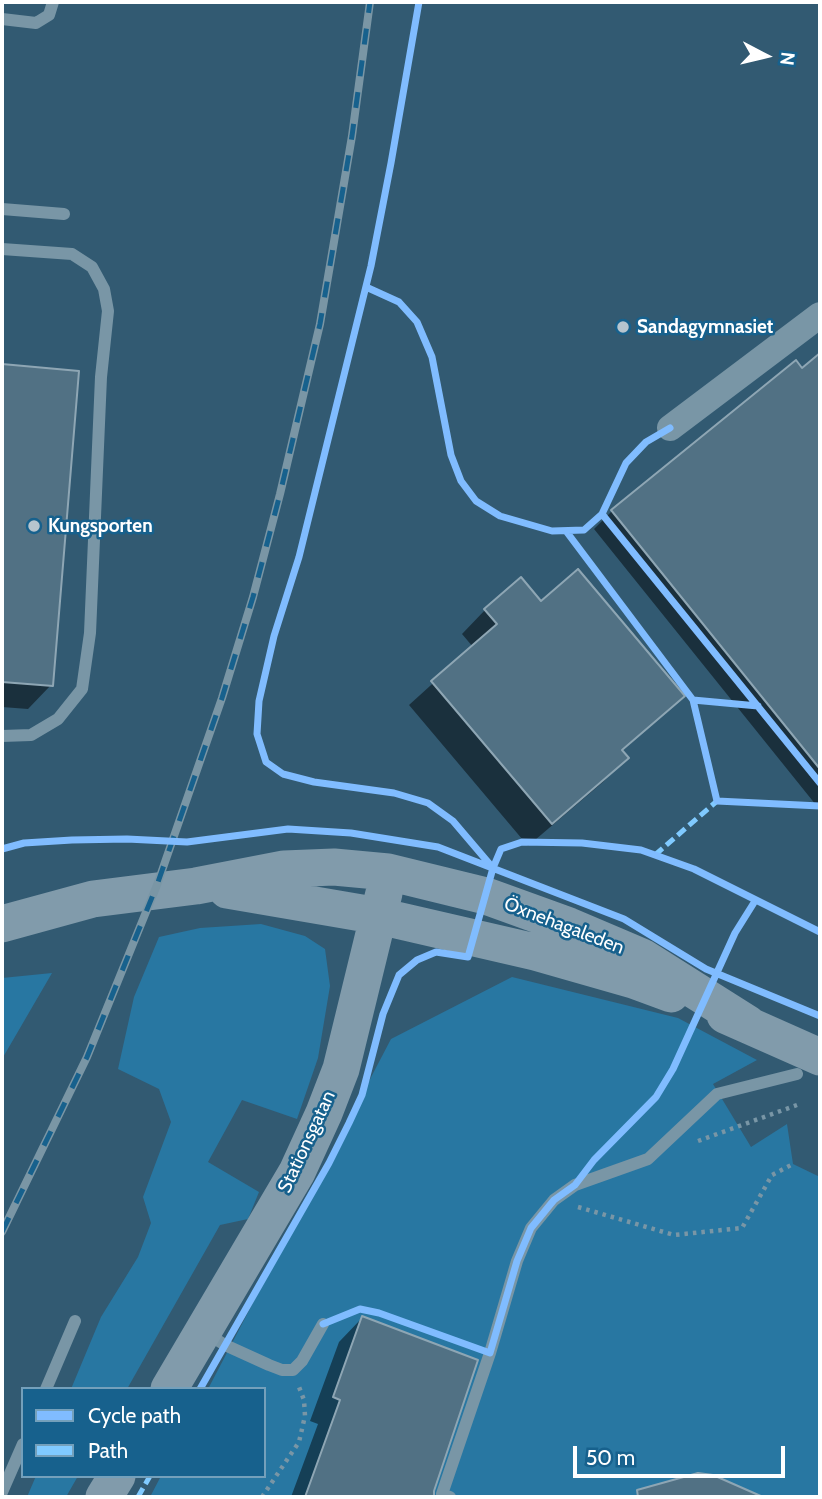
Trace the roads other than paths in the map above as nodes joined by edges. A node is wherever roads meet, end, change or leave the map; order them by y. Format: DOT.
graph roads {
  1 [pos="52,2"];
  2 [pos="2,19"];
  3 [pos="2,209"];
  4 [pos="64,215"];
  5 [pos="2,249"];
  6 [pos="820,315"];
  7 [pos="670,428"];
  8 [pos="2,736"];
  9 [pos="388,872"];
  10 [pos="196,886"];
  11 [pos="379,916"];
  12 [pos="2,924"];
  13 [pos="748,1024"];
  14 [pos="809,1065"];
  15 [pos="75,1321"];
  16 [pos="323,1324"];
  17 [pos="203,1331"];
  18 [pos="47,1387"];
  19 [pos="170,1387"];
  20 [pos="21,1449"];
  21 [pos="116,1478"];
  22 [pos="2,1492"];
  23 [pos="104,1497"];
  24 [pos="450,1497"];
  1 -- 2 [label="lane"];
  3 -- 4 [label="lane"];
  5 -- 8 [label="lane"];
  6 -- 7 [label="street"];
  9 -- 10 [label="street, Öxnehagaleden"];
  9 -- 11 [label="street, Stationsgatan"];
  9 -- 13 [label="street, Öxnehagaleden"];
  10 -- 11 [label="street, Öxnehagaleden"];
  10 -- 12 [label="street, Öxnehagaleden"];
  11 -- 13 [label="street, Öxnehagaleden"];
  11 -- 17 [label="street, Stationsgatan"];
  13 -- 14 [label="street, Öxnehagaleden"];
  14 -- 24 [label="lane"];
  15 -- 18 [label="lane"];
  16 -- 17 [label="lane"];
  17 -- 19 [label="street, Stationsgatan"];
  20 -- 22 [label="lane"];
  21 -- 23 [label="street"];
}
